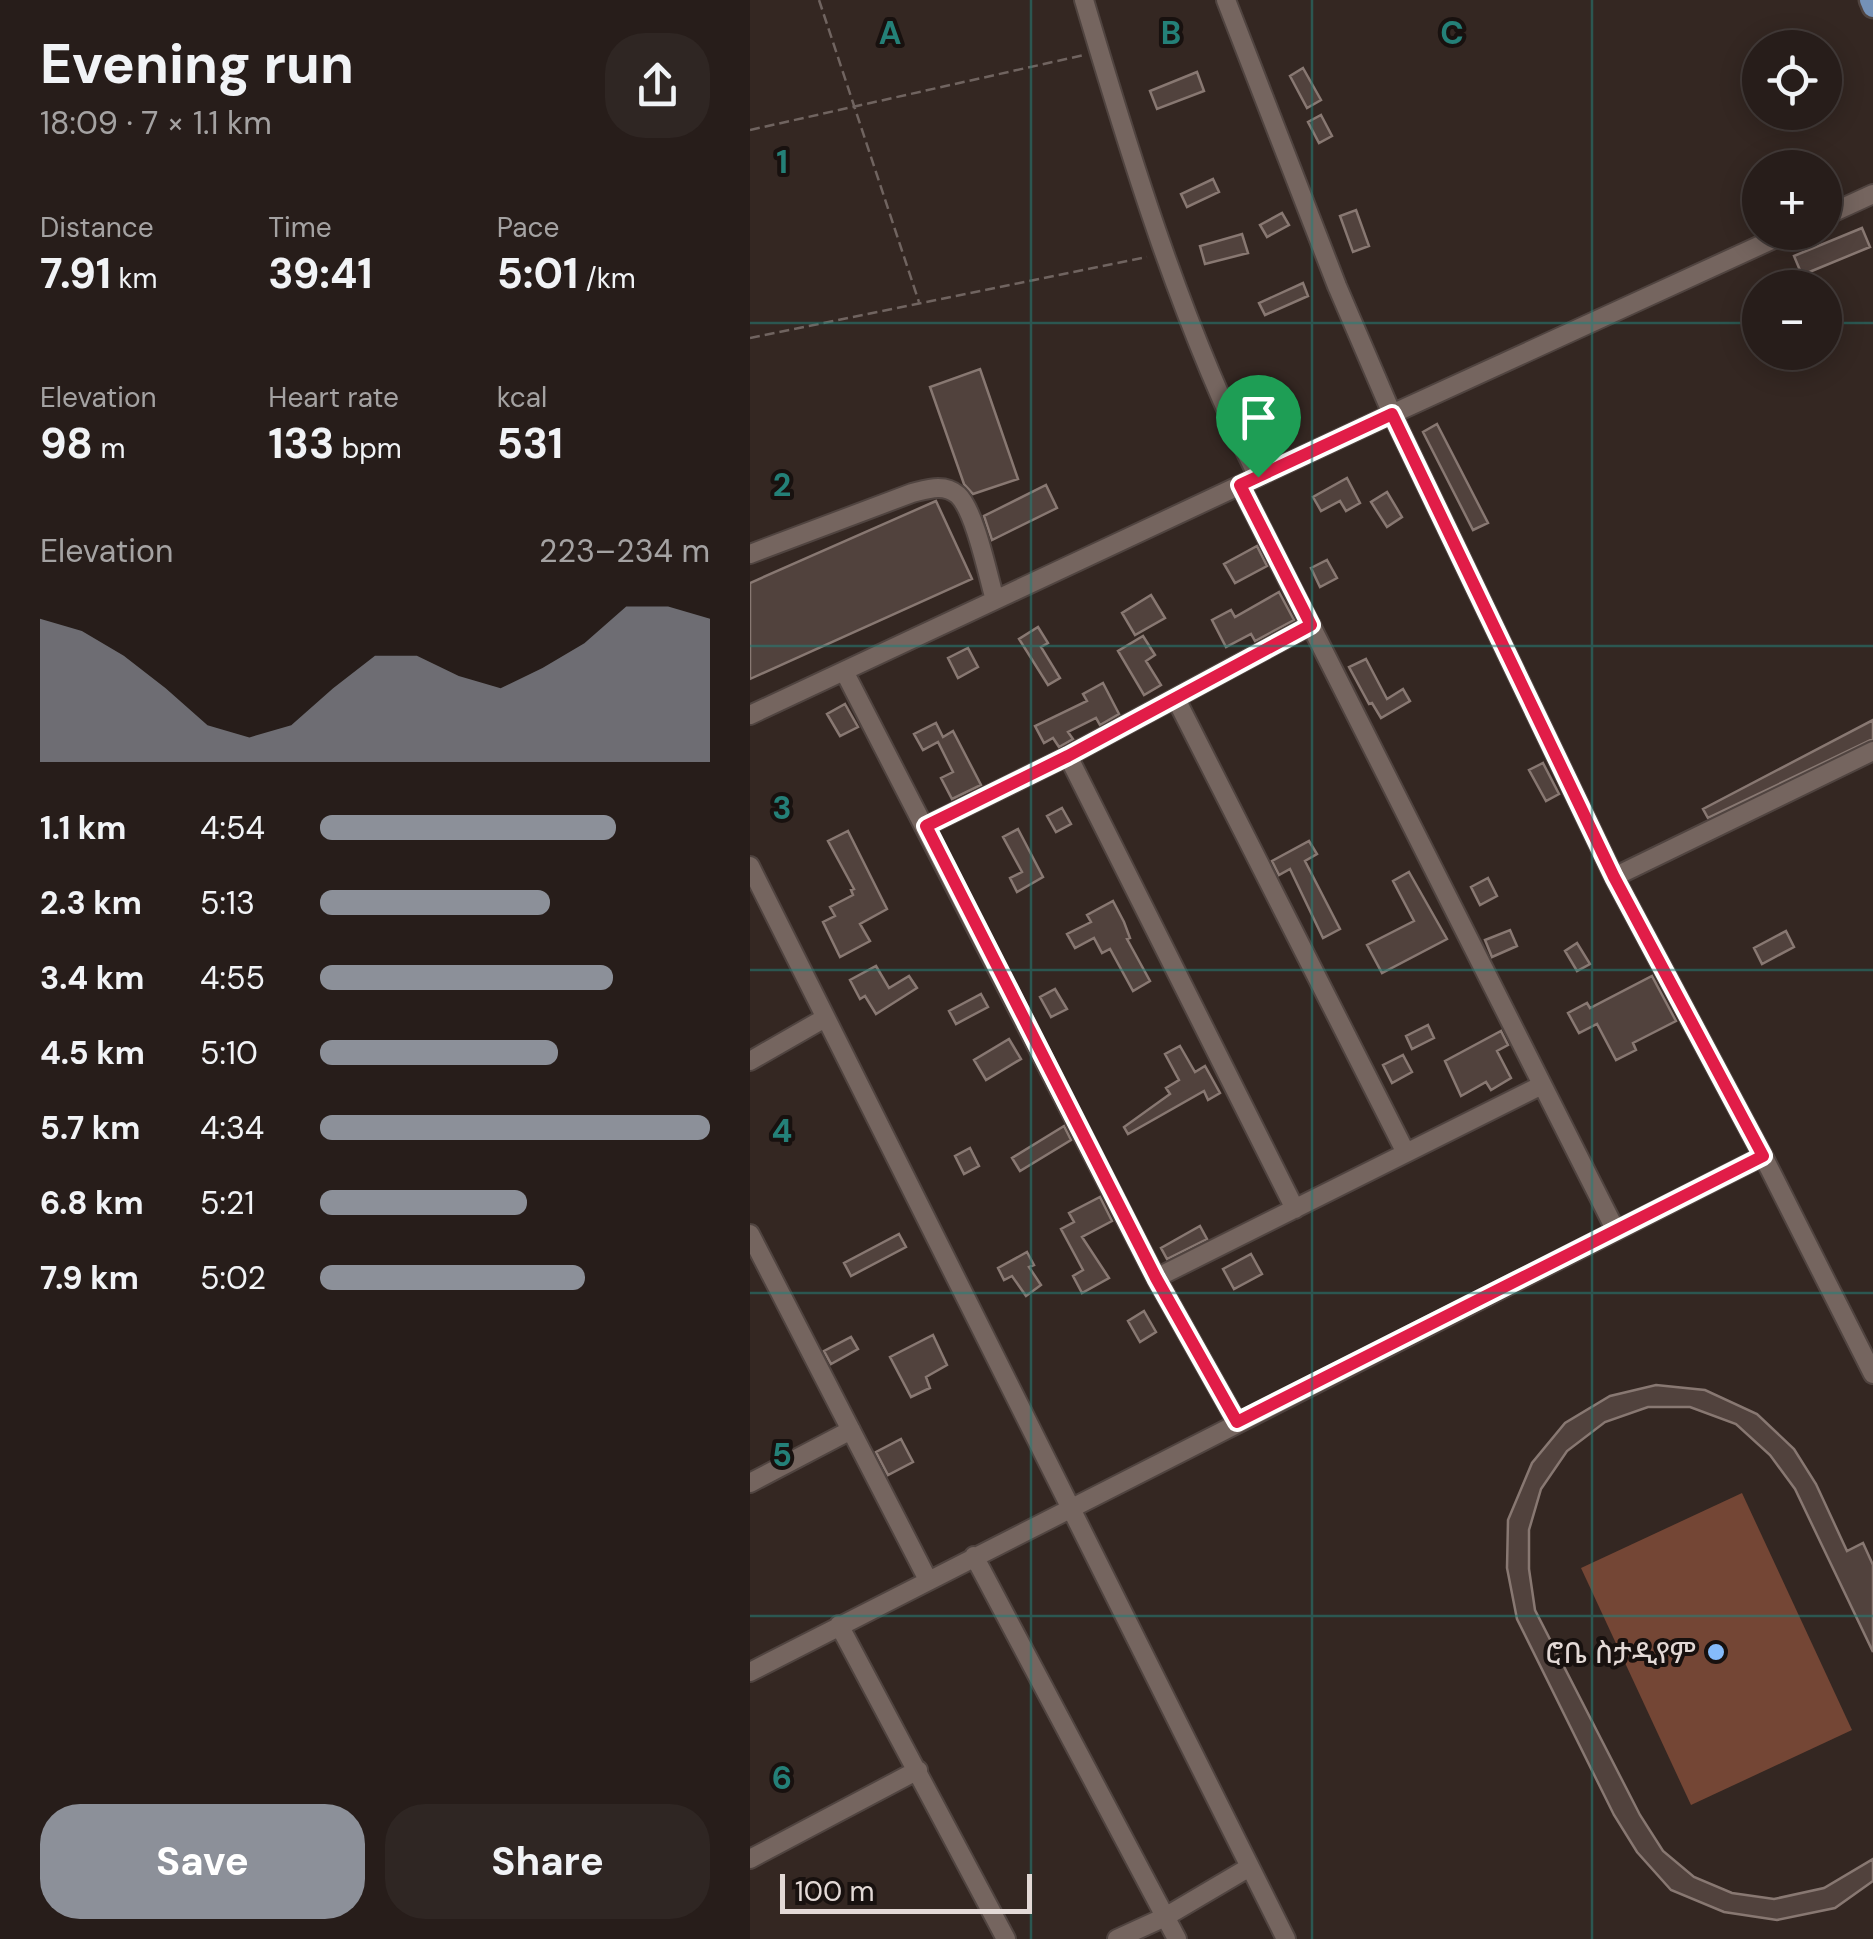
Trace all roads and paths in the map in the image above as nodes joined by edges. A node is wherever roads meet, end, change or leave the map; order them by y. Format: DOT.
graph roads {
  1 [pos="819,0"];
  2 [pos="1084,0"];
  3 [pos="1226,0"];
  4 [pos="1870,0"];
  5 [pos="1873,7"];
  6 [pos="1100,52"];
  7 [pos="855,108"];
  8 [pos="750,130"];
  9 [pos="1873,194"];
  10 [pos="1842,208"];
  11 [pos="1750,250"];
  12 [pos="1163,254"];
  13 [pos="919,303"];
  14 [pos="750,338"];
  15 [pos="1392,414"];
  16 [pos="1258,477"];
  17 [pos="1240,485"];
  18 [pos="750,554"];
  19 [pos="996,600"];
  20 [pos="1311,625"];
  21 [pos="844,671"];
  22 [pos="1176,699"];
  23 [pos="750,715"];
  24 [pos="1873,750"];
  25 [pos="1068,756"];
  26 [pos="926,826"];
  27 [pos="750,866"];
  28 [pos="1614,877"];
  29 [pos="825,1018"];
  30 [pos="750,1061"];
  31 [pos="1542,1085"];
  32 [pos="1406,1153"];
  33 [pos="1763,1156"];
  34 [pos="1295,1209"];
  35 [pos="1616,1231"];
  36 [pos="750,1234"];
  37 [pos="1156,1278"];
  38 [pos="1873,1374"];
  39 [pos="1237,1422"];
  40 [pos="851,1430"];
  41 [pos="750,1483"];
  42 [pos="1068,1508"];
  43 [pos="974,1556"];
  44 [pos="928,1580"];
  45 [pos="839,1625"];
  46 [pos="750,1672"];
  47 [pos="918,1770"];
  48 [pos="750,1859"];
  49 [pos="1248,1868"];
  50 [pos="1166,1917"];
  51 [pos="1006,1939"];
  52 [pos="1118,1939"];
  53 [pos="1177,1939"];
  54 [pos="1286,1939"];
  1 -- 7 [label="path"];
  2 -- 6 [label="street"];
  3 -- 15 [label="street"];
  4 -- 5 [label="main road"];
  6 -- 7 [label="path"];
  6 -- 12 [label="street"];
  7 -- 8 [label="path"];
  7 -- 13 [label="path"];
  9 -- 10 [label="street"];
  11 -- 15 [label="street"];
  12 -- 13 [label="path"];
  12 -- 16 [label="street"];
  13 -- 14 [label="path"];
  15 -- 16 [label="street"];
  15 -- 28 [label="street"];
  16 -- 17 [label="street"];
  17 -- 19 [label="street"];
  17 -- 20 [label="street"];
  18 -- 19 [label="street"];
  19 -- 21 [label="street"];
  20 -- 22 [label="street"];
  20 -- 31 [label="street"];
  21 -- 23 [label="street"];
  21 -- 26 [label="street"];
  22 -- 25 [label="street"];
  22 -- 32 [label="street"];
  24 -- 28 [label="street"];
  25 -- 26 [label="street"];
  25 -- 34 [label="street"];
  26 -- 37 [label="street"];
  27 -- 29 [label="street"];
  28 -- 33 [label="street"];
  29 -- 30 [label="street"];
  29 -- 42 [label="street"];
  31 -- 32 [label="street"];
  31 -- 35 [label="street"];
  32 -- 34 [label="street"];
  33 -- 35 [label="street"];
  33 -- 38 [label="street"];
  34 -- 37 [label="street"];
  35 -- 39 [label="street"];
  36 -- 40 [label="street"];
  37 -- 39 [label="street"];
  39 -- 42 [label="street"];
  40 -- 41 [label="street"];
  40 -- 44 [label="street"];
  42 -- 43 [label="street"];
  42 -- 49 [label="street"];
  43 -- 44 [label="street"];
  43 -- 50 [label="street"];
  44 -- 45 [label="street"];
  45 -- 46 [label="street"];
  45 -- 47 [label="street"];
  47 -- 48 [label="street"];
  47 -- 51 [label="street"];
  49 -- 50 [label="street"];
  49 -- 54 [label="street"];
  50 -- 52 [label="street"];
  50 -- 53 [label="street"];
}
